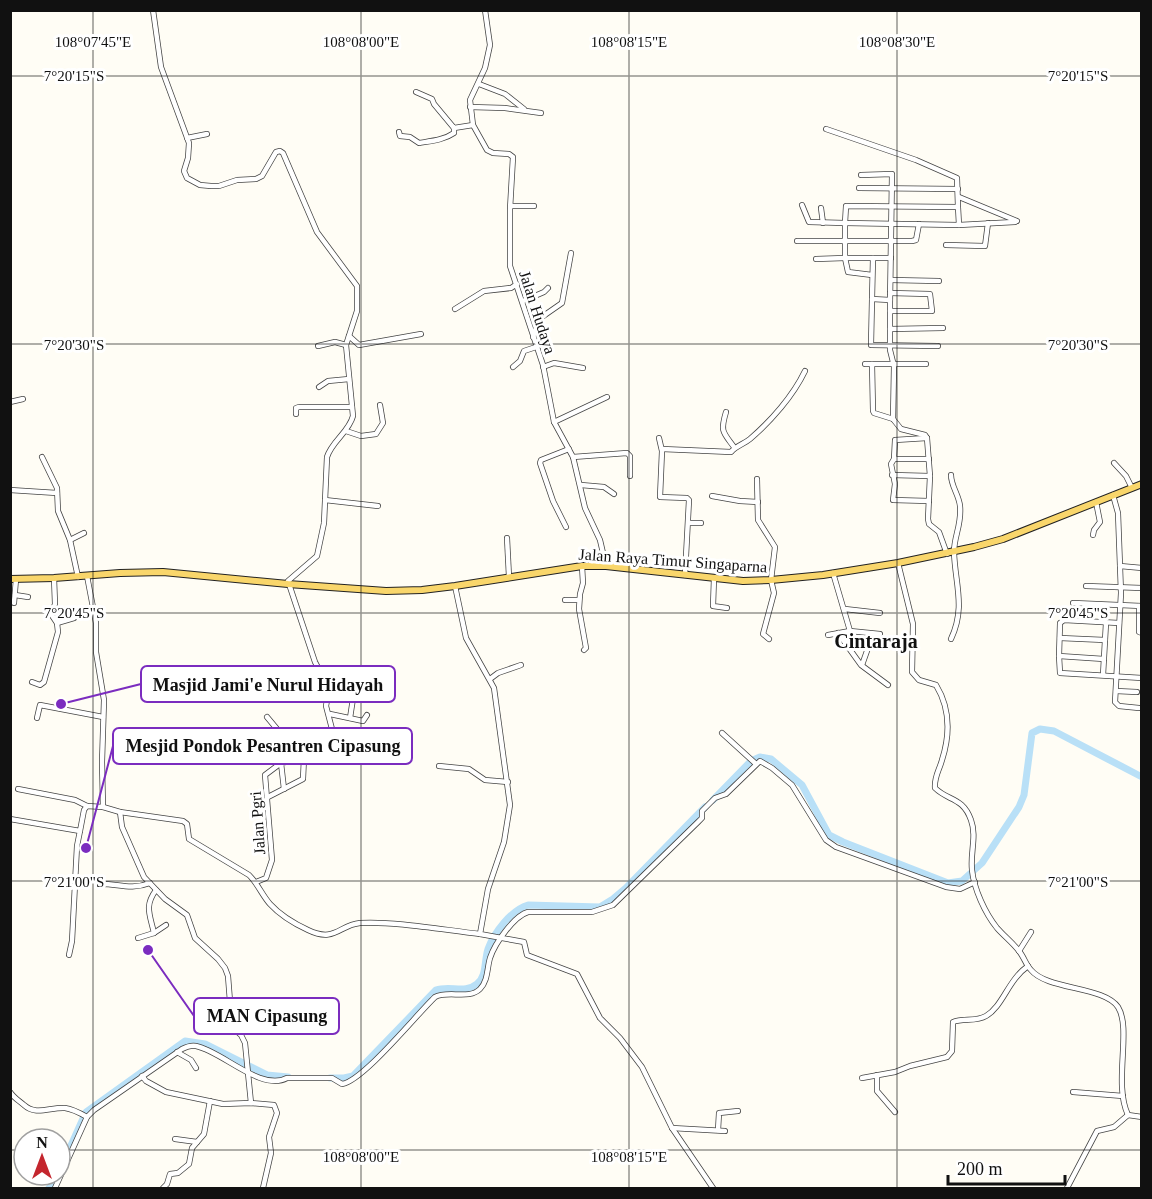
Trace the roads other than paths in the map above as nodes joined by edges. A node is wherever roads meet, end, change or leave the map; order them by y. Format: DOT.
graph roads {
  1 [pos="153,10"];
  2 [pos="485,10"];
  3 [pos="479,84"];
  4 [pos="416,92"];
  5 [pos="470,107"];
  6 [pos="526,111"];
  7 [pos="541,113"];
  8 [pos="473,125"];
  9 [pos="454,128"];
  10 [pos="826,129"];
  11 [pos="399,132"];
  12 [pos="207,134"];
  13 [pos="187,138"];
  14 [pos="861,176"];
  15 [pos="859,188"];
  16 [pos="892,189"];
  17 [pos="958,189"];
  18 [pos="959,197"];
  19 [pos="802,205"];
  20 [pos="510,206"];
  21 [pos="534,206"];
  22 [pos="892,206"];
  23 [pos="821,207"];
  24 [pos="958,207"];
  25 [pos="823,223"];
  26 [pos="844,223"];
  27 [pos="892,223"];
  28 [pos="988,223"];
  29 [pos="919,224"];
  30 [pos="959,225"];
  31 [pos="845,240"];
  32 [pos="796,241"];
  33 [pos="892,241"];
  34 [pos="946,245"];
  35 [pos="571,253"];
  36 [pos="845,258"];
  37 [pos="873,258"];
  38 [pos="891,258"];
  39 [pos="816,260"];
  40 [pos="872,275"];
  41 [pos="891,280"];
  42 [pos="939,282"];
  43 [pos="517,284"];
  44 [pos="548,288"];
  45 [pos="890,293"];
  46 [pos="872,299"];
  47 [pos="890,300"];
  48 [pos="523,301"];
  49 [pos="455,309"];
  50 [pos="890,311"];
  51 [pos="943,328"];
  52 [pos="890,329"];
  53 [pos="421,334"];
  54 [pos="349,336"];
  55 [pos="533,337"];
  56 [pos="346,345"];
  57 [pos="890,345"];
  58 [pos="318,346"];
  59 [pos="938,346"];
  60 [pos="536,347"];
  61 [pos="865,364"];
  62 [pos="872,364"];
  63 [pos="893,364"];
  64 [pos="926,364"];
  65 [pos="513,367"];
  66 [pos="543,367"];
  67 [pos="583,368"];
  68 [pos="805,371"];
  69 [pos="349,379"];
  70 [pos="319,387"];
  71 [pos="607,397"];
  72 [pos="23,399"];
  73 [pos="10,402"];
  74 [pos="380,405"];
  75 [pos="352,407"];
  76 [pos="726,412"];
  77 [pos="296,414"];
  78 [pos="893,419"];
  79 [pos="554,422"];
  80 [pos="346,431"];
  81 [pos="659,438"];
  82 [pos="927,438"];
  83 [pos="734,447"];
  84 [pos="662,448"];
  85 [pos="569,449"];
  86 [pos="42,457"];
  87 [pos="573,457"];
  88 [pos="894,459"];
  89 [pos="929,459"];
  90 [pos="1114,463"];
  91 [pos="892,475"];
  92 [pos="951,475"];
  93 [pos="630,476"];
  94 [pos="930,476"];
  95 [pos="757,479"];
  96 [pos="1142,484"];
  97 [pos="580,485"];
  98 [pos="1132,488"];
  99 [pos="10,490"];
  100 [pos="57,494"];
  101 [pos="614,494"];
  102 [pos="1113,495"];
  103 [pos="712,496"];
  104 [pos="325,500"];
  105 [pos="929,501"];
  106 [pos="758,502"];
  107 [pos="1096,502"];
  108 [pos="378,506"];
  109 [pos="689,523"];
  110 [pos="701,523"];
  111 [pos="566,527"];
  112 [pos="84,533"];
  113 [pos="1093,534"];
  114 [pos="507,538"];
  115 [pos="70,540"];
  116 [pos="951,553"];
  117 [pos="898,563"];
  118 [pos="582,566"];
  119 [pos="604,566"];
  120 [pos="1120,566"];
  121 [pos="1142,568"];
  122 [pos="833,573"];
  123 [pos="686,575"];
  124 [pos="87,576"];
  125 [pos="78,577"];
  126 [pos="509,577"];
  127 [pos="54,578"];
  128 [pos="714,578"];
  129 [pos="13,579"];
  130 [pos="771,580"];
  131 [pos="288,584"];
  132 [pos="455,586"];
  133 [pos="1086,586"];
  134 [pos="1120,586"];
  135 [pos="1142,588"];
  136 [pos="15,595"];
  137 [pos="28,597"];
  138 [pos="565,600"];
  139 [pos="579,600"];
  140 [pos="14,603"];
  141 [pos="1073,603"];
  142 [pos="1120,605"];
  143 [pos="1140,606"];
  144 [pos="727,608"];
  145 [pos="844,609"];
  146 [pos="879,613"];
  147 [pos="74,618"];
  148 [pos="57,623"];
  149 [pos="1106,623"];
  150 [pos="1119,623"];
  151 [pos="850,631"];
  152 [pos="838,633"];
  153 [pos="1142,633"];
  154 [pos="873,634"];
  155 [pos="880,634"];
  156 [pos="828,635"];
  157 [pos="1060,638"];
  158 [pos="768,639"];
  159 [pos="951,639"];
  160 [pos="1105,640"];
  161 [pos="584,650"];
  162 [pos="852,651"];
  163 [pos="867,652"];
  164 [pos="1059,656"];
  165 [pos="1104,659"];
  166 [pos="521,665"];
  167 [pos="862,665"];
  168 [pos="1103,675"];
  169 [pos="1117,676"];
  170 [pos="1142,678"];
  171 [pos="490,679"];
  172 [pos="32,682"];
  173 [pos="327,685"];
  174 [pos="888,685"];
  175 [pos="1116,691"];
  176 [pos="1137,692"];
  177 [pos="1139,708"];
  178 [pos="330,714"];
  179 [pos="368,715"];
  180 [pos="103,717"];
  181 [pos="267,717"];
  182 [pos="37,718"];
  183 [pos="350,718"];
  184 [pos="722,733"];
  185 [pos="331,744"];
  186 [pos="354,752"];
  187 [pos="304,758"];
  188 [pos="753,762"];
  189 [pos="281,763"];
  190 [pos="439,766"];
  191 [pos="508,782"];
  192 [pos="31,783"];
  193 [pos="18,789"];
  194 [pos="284,789"];
  195 [pos="28,791"];
  196 [pos="268,797"];
  197 [pos="87,806"];
  198 [pos="103,807"];
  199 [pos="120,812"];
  200 [pos="10,819"];
  201 [pos="80,831"];
  202 [pos="974,880"];
  203 [pos="256,882"];
  204 [pos="150,883"];
  205 [pos="98,884"];
  206 [pos="156,890"];
  207 [pos="166,925"];
  208 [pos="1031,932"];
  209 [pos="154,933"];
  210 [pos="480,934"];
  211 [pos="502,937"];
  212 [pos="138,938"];
  213 [pos="1019,951"];
  214 [pos="69,956"];
  215 [pos="1028,966"];
  216 [pos="177,1052"];
  217 [pos="196,1068"];
  218 [pos="248,1070"];
  219 [pos="877,1075"];
  220 [pos="142,1076"];
  221 [pos="862,1078"];
  222 [pos="10,1092"];
  223 [pos="1073,1092"];
  224 [pos="1123,1096"];
  225 [pos="210,1101"];
  226 [pos="251,1103"];
  227 [pos="738,1111"];
  228 [pos="895,1112"];
  229 [pos="1128,1115"];
  230 [pos="85,1116"];
  231 [pos="1142,1117"];
  232 [pos="672,1128"];
  233 [pos="718,1130"];
  234 [pos="725,1131"];
  235 [pos="175,1139"];
  236 [pos="197,1142"];
  237 [pos="55,1188"];
  238 [pos="163,1188"];
  239 [pos="263,1188"];
  240 [pos="712,1188"];
  241 [pos="1067,1188"];
  1 -- 13 [label="street"];
  2 -- 3 [label="street"];
  3 -- 5 [label="street"];
  3 -- 6 [label="street"];
  4 -- 9 [label="street"];
  5 -- 6 [label="street"];
  5 -- 8 [label="street, Jalan Hudaya"];
  6 -- 7 [label="street"];
  8 -- 9 [label="street"];
  8 -- 20 [label="street, Jalan Hudaya"];
  9 -- 11 [label="street"];
  10 -- 17 [label="street"];
  12 -- 13 [label="street"];
  13 -- 54 [label="street"];
  14 -- 16 [label="street"];
  15 -- 16 [label="street"];
  16 -- 17 [label="street"];
  16 -- 22 [label="street"];
  17 -- 18 [label="street"];
  18 -- 24 [label="street"];
  18 -- 28 [label="street"];
  19 -- 25 [label="street"];
  20 -- 21 [label="street"];
  20 -- 43 [label="street, Jalan Hudaya"];
  22 -- 24 [label="street"];
  22 -- 26 [label="street"];
  22 -- 27 [label="street"];
  23 -- 25 [label="street"];
  24 -- 30 [label="street"];
  25 -- 26 [label="street"];
  26 -- 27 [label="street"];
  26 -- 31 [label="street"];
  27 -- 29 [label="street"];
  27 -- 33 [label="street"];
  28 -- 30 [label="street"];
  28 -- 34 [label="street"];
  29 -- 30 [label="street"];
  29 -- 33 [label="street"];
  31 -- 32 [label="street"];
  31 -- 33 [label="street"];
  31 -- 36 [label="street"];
  33 -- 38 [label="street"];
  35 -- 55 [label="street"];
  36 -- 37 [label="street"];
  36 -- 39 [label="street"];
  36 -- 40 [label="street"];
  37 -- 38 [label="street"];
  37 -- 40 [label="street"];
  38 -- 41 [label="street"];
  40 -- 46 [label="street"];
  41 -- 42 [label="street"];
  41 -- 45 [label="street"];
  43 -- 48 [label="street, Jalan Hudaya"];
  43 -- 49 [label="street"];
  44 -- 48 [label="street"];
  45 -- 47 [label="street"];
  45 -- 50 [label="street"];
  46 -- 47 [label="street"];
  46 -- 57 [label="street"];
  47 -- 50 [label="street"];
  48 -- 55 [label="street, Jalan Hudaya"];
  50 -- 52 [label="street"];
  51 -- 52 [label="street"];
  52 -- 57 [label="street"];
  53 -- 54 [label="street"];
  54 -- 56 [label="street"];
  55 -- 60 [label="street, Jalan Hudaya"];
  56 -- 58 [label="street"];
  56 -- 69 [label="street"];
  57 -- 59 [label="street"];
  57 -- 63 [label="street"];
  60 -- 65 [label="street"];
  60 -- 66 [label="street, Jalan Hudaya"];
  61 -- 62 [label="street"];
  62 -- 63 [label="street"];
  62 -- 78 [label="street"];
  63 -- 64 [label="street"];
  63 -- 78 [label="street"];
  66 -- 67 [label="street"];
  66 -- 79 [label="street, Jalan Hudaya"];
  68 -- 83 [label="street"];
  69 -- 70 [label="street"];
  69 -- 75 [label="street"];
  71 -- 79 [label="street"];
  72 -- 73 [label="street"];
  74 -- 80 [label="street"];
  75 -- 77 [label="street"];
  75 -- 80 [label="street"];
  76 -- 83 [label="street"];
  78 -- 82 [label="street"];
  79 -- 85 [label="street, Jalan Hudaya"];
  80 -- 104 [label="street"];
  81 -- 84 [label="street"];
  82 -- 88 [label="street"];
  82 -- 89 [label="street"];
  83 -- 84 [label="street"];
  84 -- 109 [label="street"];
  85 -- 87 [label="street, Jalan Hudaya"];
  85 -- 111 [label="street"];
  86 -- 100 [label="street"];
  87 -- 93 [label="street"];
  87 -- 97 [label="street, Jalan Hudaya"];
  88 -- 89 [label="street"];
  88 -- 91 [label="street"];
  89 -- 94 [label="street"];
  90 -- 98 [label="street"];
  91 -- 94 [label="street"];
  91 -- 105 [label="street"];
  92 -- 116 [label="street"];
  94 -- 105 [label="street"];
  95 -- 106 [label="street"];
  96 -- 98 [label="main road, Jalan Raya Timur Singaparna"];
  97 -- 101 [label="street"];
  97 -- 119 [label="street, Jalan Hudaya"];
  98 -- 102 [label="main road, Jalan Raya Timur Singaparna"];
  99 -- 100 [label="street"];
  100 -- 115 [label="street"];
  102 -- 107 [label="main road, Jalan Raya Timur Singaparna"];
  102 -- 120 [label="street"];
  103 -- 106 [label="street"];
  104 -- 108 [label="street"];
  104 -- 131 [label="street"];
  105 -- 116 [label="street"];
  106 -- 130 [label="street"];
  107 -- 113 [label="street"];
  107 -- 116 [label="main road, Jalan Raya Timur Singaparna"];
  109 -- 110 [label="street"];
  109 -- 123 [label="street"];
  112 -- 115 [label="street"];
  114 -- 126 [label="street"];
  115 -- 125 [label="street"];
  116 -- 117 [label="main road, Jalan Raya Timur Singaparna"];
  116 -- 159 [label="street"];
  117 -- 122 [label="main road, Jalan Raya Timur Singaparna"];
  117 -- 202 [label="street"];
  118 -- 119 [label="main road, Jalan Raya Timur Singaparna"];
  118 -- 126 [label="main road, Jalan Raya Timur Singaparna"];
  118 -- 139 [label="street"];
  119 -- 123 [label="main road, Jalan Raya Timur Singaparna"];
  120 -- 121 [label="street"];
  120 -- 134 [label="street"];
  122 -- 130 [label="main road, Jalan Raya Timur Singaparna"];
  122 -- 145 [label="street"];
  123 -- 128 [label="main road, Jalan Raya Timur Singaparna"];
  124 -- 125 [label="main road, Jalan Raya Timur Singaparna"];
  124 -- 131 [label="main road, Jalan Raya Timur Singaparna"];
  124 -- 180 [label="street"];
  125 -- 127 [label="main road, Jalan Raya Timur Singaparna"];
  126 -- 132 [label="main road, Jalan Raya Timur Singaparna"];
  127 -- 129 [label="main road, Jalan Raya Timur Singaparna"];
  127 -- 148 [label="street"];
  128 -- 130 [label="main road, Jalan Raya Timur Singaparna"];
  128 -- 144 [label="street"];
  129 -- 136 [label="street"];
  130 -- 158 [label="street"];
  131 -- 132 [label="main road, Jalan Raya Timur Singaparna"];
  131 -- 173 [label="street"];
  132 -- 171 [label="street"];
  133 -- 134 [label="street"];
  134 -- 135 [label="street"];
  134 -- 142 [label="street"];
  136 -- 137 [label="street"];
  136 -- 140 [label="street"];
  138 -- 139 [label="street"];
  139 -- 161 [label="street"];
  141 -- 142 [label="street"];
  142 -- 143 [label="street"];
  142 -- 150 [label="street"];
  143 -- 153 [label="street"];
  145 -- 146 [label="street"];
  145 -- 151 [label="street"];
  147 -- 148 [label="street"];
  148 -- 172 [label="street"];
  149 -- 150 [label="street"];
  149 -- 157 [label="street"];
  149 -- 160 [label="street"];
  150 -- 169 [label="street"];
  151 -- 152 [label="street"];
  151 -- 154 [label="street"];
  152 -- 156 [label="street"];
  152 -- 162 [label="street"];
  154 -- 155 [label="street"];
  154 -- 163 [label="street"];
  157 -- 160 [label="street"];
  157 -- 164 [label="street"];
  160 -- 165 [label="street"];
  162 -- 163 [label="street"];
  162 -- 167 [label="street"];
  163 -- 167 [label="street"];
  164 -- 165 [label="street"];
  164 -- 168 [label="street"];
  165 -- 168 [label="street"];
  166 -- 171 [label="street"];
  167 -- 174 [label="street"];
  168 -- 169 [label="street"];
  169 -- 170 [label="street"];
  169 -- 175 [label="street"];
  171 -- 191 [label="street"];
  173 -- 178 [label="street"];
  173 -- 183 [label="street"];
  175 -- 176 [label="street"];
  175 -- 177 [label="street"];
  178 -- 183 [label="street"];
  178 -- 185 [label="street"];
  179 -- 183 [label="street"];
  180 -- 182 [label="street"];
  180 -- 198 [label="street"];
  181 -- 189 [label="street"];
  184 -- 188 [label="street"];
  185 -- 186 [label="street"];
  185 -- 187 [label="street"];
  187 -- 189 [label="street"];
  187 -- 194 [label="street"];
  188 -- 202 [label="street"];
  188 -- 211 [label="street"];
  189 -- 194 [label="street"];
  189 -- 196 [label="street, Jalan Pgri"];
  190 -- 191 [label="street"];
  191 -- 210 [label="street"];
  192 -- 195 [label="street"];
  193 -- 195 [label="street"];
  194 -- 196 [label="street"];
  195 -- 197 [label="street"];
  196 -- 203 [label="street, Jalan Pgri"];
  197 -- 198 [label="street"];
  197 -- 201 [label="street"];
  198 -- 199 [label="street"];
  199 -- 203 [label="street"];
  199 -- 204 [label="street"];
  200 -- 201 [label="street"];
  201 -- 214 [label="street"];
  202 -- 213 [label="street"];
  203 -- 210 [label="street"];
  204 -- 205 [label="street"];
  204 -- 206 [label="street"];
  206 -- 209 [label="street"];
  206 -- 218 [label="street"];
  207 -- 209 [label="street"];
  208 -- 213 [label="street"];
  209 -- 212 [label="street"];
  210 -- 211 [label="street"];
  211 -- 218 [label="street"];
  211 -- 232 [label="street"];
  213 -- 215 [label="street"];
  215 -- 219 [label="street"];
  215 -- 224 [label="street"];
  216 -- 217 [label="street"];
  216 -- 218 [label="street"];
  216 -- 220 [label="street"];
  218 -- 226 [label="street"];
  219 -- 221 [label="street"];
  219 -- 228 [label="street"];
  220 -- 225 [label="street"];
  220 -- 230 [label="street"];
  222 -- 230 [label="street"];
  223 -- 224 [label="street"];
  224 -- 229 [label="street"];
  225 -- 226 [label="street"];
  225 -- 236 [label="street"];
  226 -- 239 [label="street"];
  227 -- 233 [label="street"];
  229 -- 231 [label="street"];
  229 -- 241 [label="street"];
  230 -- 237 [label="street"];
  232 -- 233 [label="street"];
  232 -- 240 [label="street"];
  233 -- 234 [label="street"];
  235 -- 236 [label="street"];
  236 -- 238 [label="street"];
}
